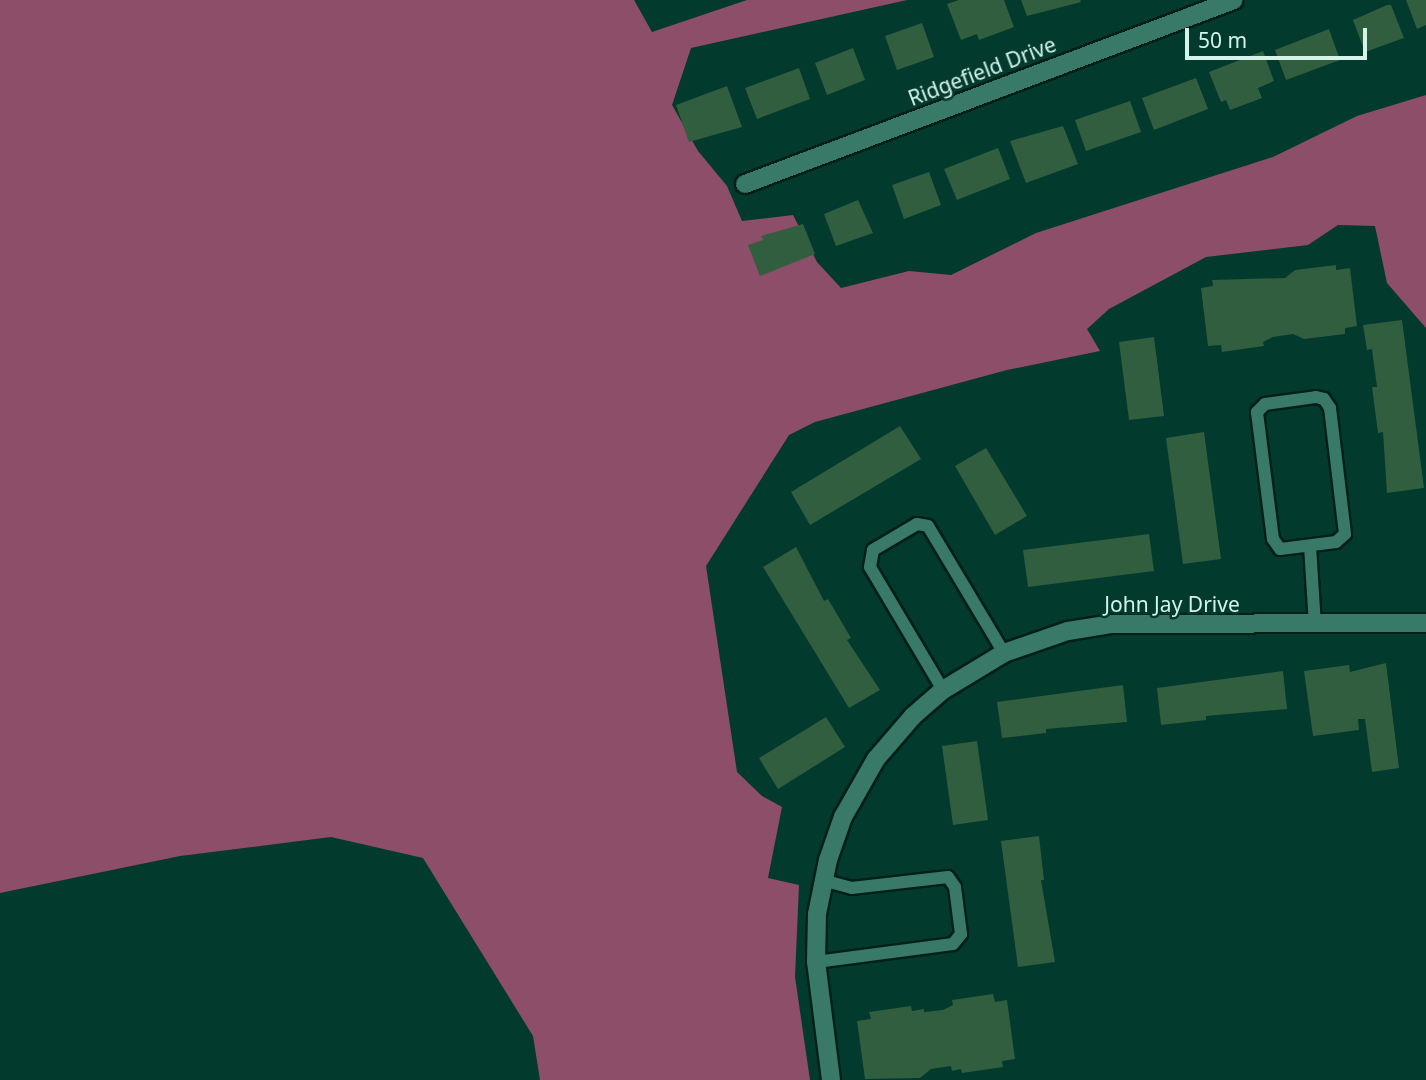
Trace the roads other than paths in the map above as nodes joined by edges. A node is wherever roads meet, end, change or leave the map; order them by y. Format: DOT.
graph roads {
  1 [pos="1234,0"];
  2 [pos="745,184"];
  3 [pos="1310,546"];
  4 [pos="1426,623"];
  5 [pos="1315,626"];
  6 [pos="1004,653"];
  7 [pos="943,690"];
  8 [pos="823,880"];
  9 [pos="816,962"];
  10 [pos="831,1080"];
  1 -- 2 [label="street, Ridgefield Drive"];
  3 -- 3 [label="lane"];
  3 -- 5 [label="lane"];
  4 -- 5 [label="street, John Jay Drive"];
  5 -- 6 [label="street, John Jay Drive"];
  6 -- 7 [label="street, John Jay Drive"];
  6 -- 7 [label="lane"];
  7 -- 8 [label="street, John Jay Drive"];
  8 -- 9 [label="street, John Jay Drive"];
  8 -- 9 [label="lane"];
  9 -- 10 [label="street, John Jay Drive"];
}
